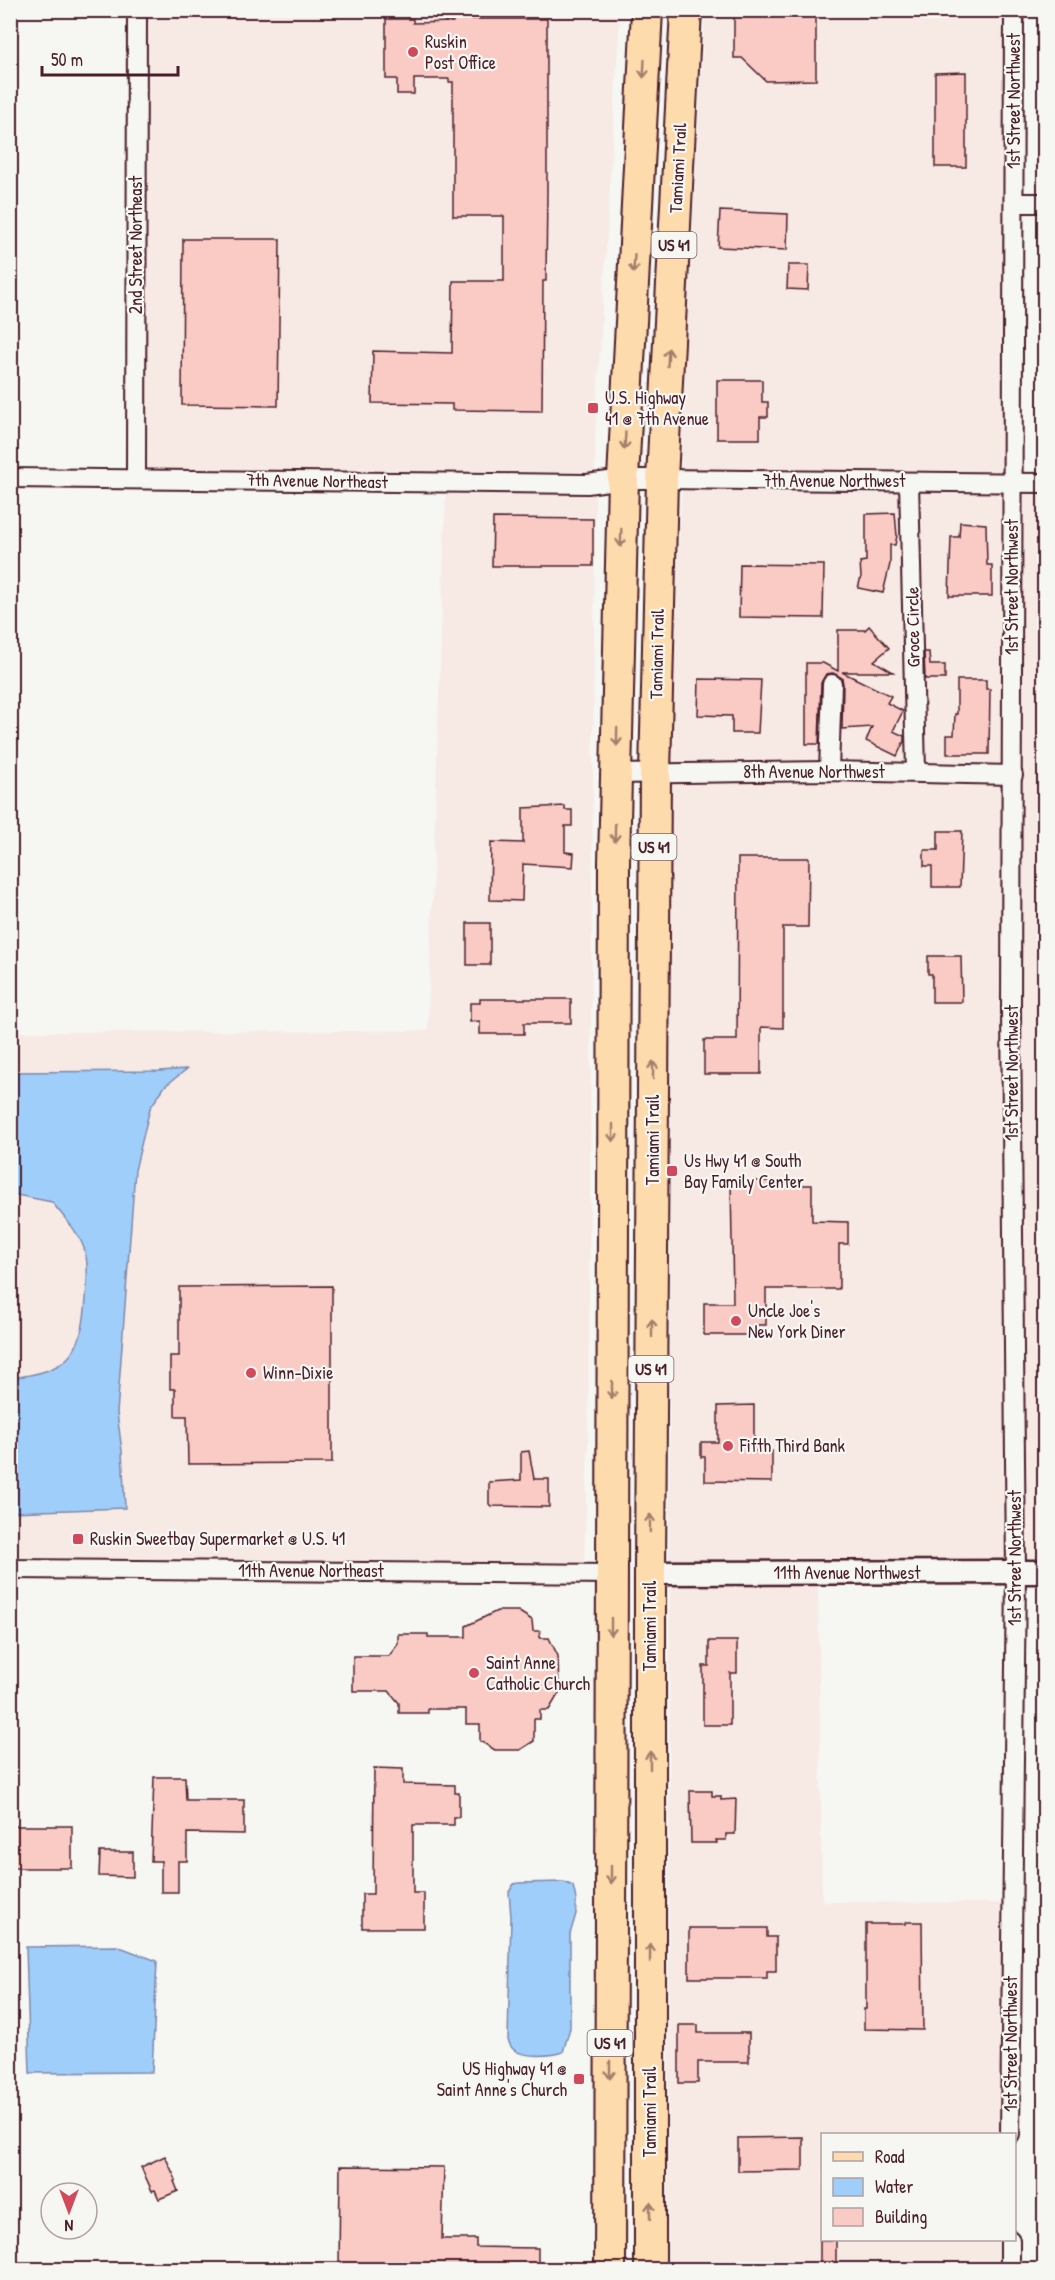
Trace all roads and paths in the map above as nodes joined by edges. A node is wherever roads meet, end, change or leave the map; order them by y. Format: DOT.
graph roads {
  1 [pos="137,10"];
  2 [pos="647,10"];
  3 [pos="666,10"];
  4 [pos="686,10"];
  5 [pos="1014,10"];
  6 [pos="678,171"];
  7 [pos="1014,203"];
  8 [pos="1044,203"];
  9 [pos="10,478"];
  10 [pos="135,479"];
  11 [pos="622,479"];
  12 [pos="662,479"];
  13 [pos="909,482"];
  14 [pos="1011,483"];
  15 [pos="1044,483"];
  16 [pos="831,684"];
  17 [pos="829,771"];
  18 [pos="916,772"];
  19 [pos="616,774"];
  20 [pos="655,774"];
  21 [pos="1013,775"];
  22 [pos="612,1526"];
  23 [pos="10,1569"];
  24 [pos="1016,1572"];
  25 [pos="1044,1572"];
  26 [pos="650,1573"];
  27 [pos="612,1574"];
  28 [pos="650,1673"];
  29 [pos="610,2002"];
  30 [pos="650,2002"];
  31 [pos="1010,2133"];
  32 [pos="1010,2241"];
  33 [pos="610,2255"];
  34 [pos="650,2256"];
  35 [pos="1010,2270"];
  1 -- 10 [label="street, 2nd Street Northeast"];
  2 -- 11 [label="main road, US 41, one-way"];
  3 -- 6 [label="main road"];
  4 -- 6 [label="main road, Tamiami Trail / US 41"];
  5 -- 7 [label="street, 1st Street Northwest"];
  12 -- 6 [label="main road, Tamiami Trail / US 41, one-way"];
  7 -- 8 [label="street"];
  7 -- 14 [label="street, 1st Street Northwest"];
  9 -- 10 [label="street, 7th Avenue Northeast"];
  10 -- 11 [label="street, 7th Avenue Northeast"];
  11 -- 12 [label="street, 7th Avenue Northwest"];
  11 -- 19 [label="main road, US 41, one-way"];
  12 -- 13 [label="street, 7th Avenue Northwest"];
  12 -- 20 [label="main road, Tamiami Trail / US 41"];
  13 -- 14 [label="street, 7th Avenue Northwest"];
  13 -- 18 [label="street, Groce Circle"];
  14 -- 15 [label="street, 7th Avenue Northwest"];
  14 -- 21 [label="street, 1st Street Northwest"];
  16 -- 17 [label="street"];
  17 -- 18 [label="street, 8th Avenue Northwest"];
  17 -- 20 [label="street, 8th Avenue Northwest"];
  18 -- 21 [label="street, 8th Avenue Northwest"];
  19 -- 20 [label="street, 8th Avenue Northwest"];
  19 -- 22 [label="main road, US 41, one-way"];
  26 -- 20 [label="main road, Tamiami Trail / US 41, one-way"];
  21 -- 24 [label="street, 1st Street Northwest"];
  22 -- 26 [label="main road"];
  22 -- 27 [label="main road, US 41"];
  23 -- 27 [label="street, 11th Avenue Northeast"];
  24 -- 25 [label="street, 11th Avenue Northwest"];
  24 -- 26 [label="street, 11th Avenue Northwest"];
  24 -- 31 [label="street, 1st Street Northwest"];
  26 -- 28 [label="main road, Tamiami Trail / US 41"];
  27 -- 28 [label="main road"];
  27 -- 29 [label="main road, US 41, one-way"];
  30 -- 28 [label="main road, Tamiami Trail / US 41, one-way"];
  29 -- 30 [label="main road"];
  29 -- 33 [label="main road, US 41, one-way"];
  34 -- 30 [label="main road, Tamiami Trail / US 41, one-way"];
  32 -- 35 [label="street"];
  33 -- 34 [label="main road"];
}
